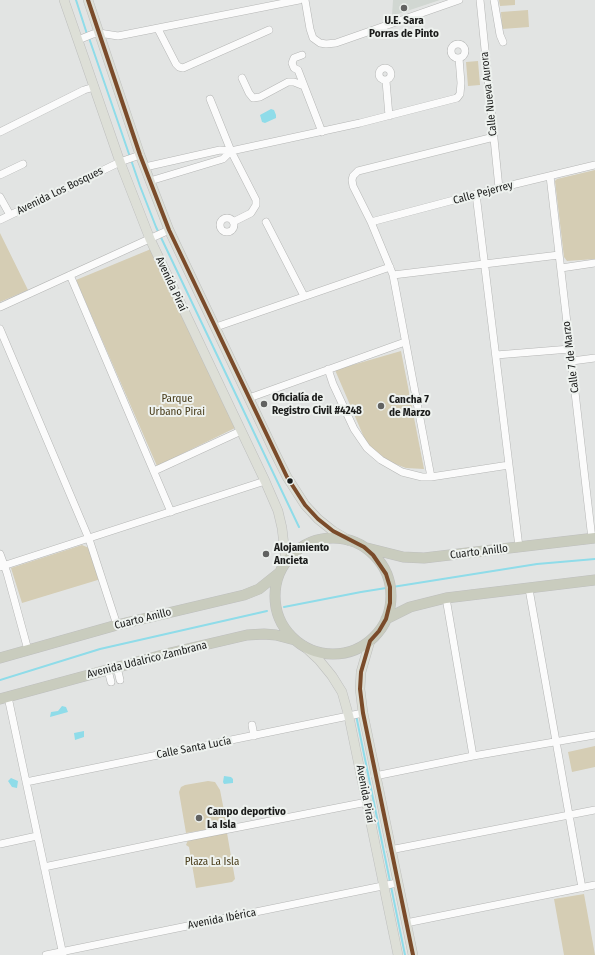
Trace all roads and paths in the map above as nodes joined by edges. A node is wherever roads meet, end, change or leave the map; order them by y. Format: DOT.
graph roads {
  1 [pos="64,0"];
  2 [pos="88,0"];
  3 [pos="299,0"];
  4 [pos="305,0"];
  5 [pos="460,0"];
  6 [pos="480,0"];
  7 [pos="494,0"];
  8 [pos="158,29"];
  9 [pos="269,30"];
  10 [pos="96,34"];
  11 [pos="80,39"];
  12 [pos="503,42"];
  13 [pos="302,54"];
  14 [pos="459,58"];
  15 [pos="242,78"];
  16 [pos="386,81"];
  17 [pos="304,86"];
  18 [pos="94,87"];
  19 [pos="210,99"];
  20 [pos="390,116"];
  21 [pos="0,132"];
  22 [pos="322,132"];
  23 [pos="494,137"];
  24 [pos="231,151"];
  25 [pos="138,156"];
  26 [pos="122,161"];
  27 [pos="23,164"];
  28 [pos="595,165"];
  29 [pos="145,167"];
  30 [pos="0,175"];
  31 [pos="550,176"];
  32 [pos="150,181"];
  33 [pos="499,188"];
  34 [pos="476,194"];
  35 [pos="0,197"];
  36 [pos="10,215"];
  37 [pos="0,220"];
  38 [pos="233,222"];
  39 [pos="266,222"];
  40 [pos="371,222"];
  41 [pos="167,231"];
  42 [pos="152,238"];
  43 [pos="559,254"];
  44 [pos="595,263"];
  45 [pos="485,264"];
  46 [pos="390,267"];
  47 [pos="561,268"];
  48 [pos="70,275"];
  49 [pos="392,275"];
  50 [pos="304,296"];
  51 [pos="0,307"];
  52 [pos="216,327"];
  53 [pos="0,329"];
  54 [pos="405,342"];
  55 [pos="570,349"];
  56 [pos="496,355"];
  57 [pos="595,358"];
  58 [pos="572,361"];
  59 [pos="328,369"];
  60 [pos="249,398"];
  61 [pos="240,431"];
  62 [pos="509,465"];
  63 [pos="154,471"];
  64 [pos="430,476"];
  65 [pos="265,481"];
  66 [pos="171,512"];
  67 [pos="89,539"];
  68 [pos="594,539"];
  69 [pos="350,541"];
  70 [pos="364,547"];
  71 [pos="519,547"];
  72 [pos="0,554"];
  73 [pos="2,566"];
  74 [pos="283,567"];
  75 [pos="595,580"];
  76 [pos="529,589"];
  77 [pos="446,598"];
  78 [pos="386,619"];
  79 [pos="117,625"];
  80 [pos="295,640"];
  81 [pos="370,641"];
  82 [pos="304,646"];
  83 [pos="28,650"];
  84 [pos="0,658"];
  85 [pos="112,669"];
  86 [pos="120,680"];
  87 [pos="111,682"];
  88 [pos="4,698"];
  89 [pos="362,714"];
  90 [pos="350,716"];
  91 [pos="252,725"];
  92 [pos="595,735"];
  93 [pos="254,736"];
  94 [pos="557,742"];
  95 [pos="473,756"];
  96 [pos="375,776"];
  97 [pos="26,782"];
  98 [pos="367,802"];
  99 [pos="595,810"];
  100 [pos="569,815"];
  101 [pos="38,836"];
  102 [pos="0,844"];
  103 [pos="390,850"];
  104 [pos="44,867"];
  105 [pos="397,884"];
  106 [pos="595,885"];
  107 [pos="384,887"];
  108 [pos="582,888"];
  109 [pos="406,922"];
  110 [pos="62,953"];
  111 [pos="46,955"];
  112 [pos="398,955"];
  113 [pos="412,955"];
  1 -- 11 [label="main road, Avenida Piraí"];
  2 -- 10 [label="main road, Avenida Piraí"];
  3 -- 8 [label="street"];
  4 -- 5 [label="street"];
  6 -- 23 [label="street, Calle Nueva Aurora"];
  7 -- 12 [label="street"];
  8 -- 9 [label="street"];
  8 -- 10 [label="street"];
  10 -- 11 [label="street"];
  10 -- 25 [label="main road, Avenida Piraí"];
  11 -- 18 [label="main road, Avenida Piraí"];
  13 -- 17 [label="street"];
  14 -- 20 [label="street"];
  15 -- 17 [label="street"];
  16 -- 20 [label="street"];
  17 -- 22 [label="street"];
  18 -- 21 [label="street"];
  18 -- 26 [label="main road, Avenida Piraí"];
  19 -- 24 [label="street"];
  20 -- 22 [label="street"];
  22 -- 24 [label="street"];
  23 -- 33 [label="street, Calle Nueva Aurora"];
  23 -- 40 [label="street"];
  24 -- 29 [label="street"];
  24 -- 32 [label="street"];
  24 -- 38 [label="street"];
  25 -- 26 [label="street, Avenida Los Bosques"];
  25 -- 29 [label="main road, Avenida Piraí"];
  26 -- 36 [label="street, Avenida Los Bosques"];
  26 -- 42 [label="main road, Avenida Piraí"];
  27 -- 30 [label="street"];
  28 -- 31 [label="street, Calle Pejerrey"];
  29 -- 32 [label="main road, Avenida Piraí"];
  31 -- 33 [label="street, Calle Pejerrey"];
  31 -- 43 [label="street, Calle 7 de Marzo"];
  32 -- 41 [label="main road, Avenida Piraí"];
  33 -- 34 [label="street, Calle Pejerrey"];
  34 -- 40 [label="street, Calle Pejerrey"];
  34 -- 45 [label="street"];
  35 -- 36 [label="street"];
  36 -- 37 [label="street, Avenida Los Bosques"];
  39 -- 50 [label="street"];
  40 -- 46 [label="street"];
  41 -- 42 [label="street"];
  41 -- 52 [label="main road, Avenida Piraí"];
  42 -- 48 [label="street"];
  42 -- 61 [label="main road, Avenida Piraí"];
  43 -- 45 [label="street"];
  43 -- 47 [label="street, Calle 7 de Marzo"];
  44 -- 47 [label="street"];
  45 -- 49 [label="street"];
  45 -- 56 [label="street"];
  46 -- 49 [label="street"];
  46 -- 50 [label="street"];
  47 -- 55 [label="street, Calle 7 de Marzo"];
  48 -- 51 [label="street"];
  48 -- 63 [label="street"];
  49 -- 54 [label="street"];
  50 -- 52 [label="street"];
  52 -- 60 [label="main road, Avenida Piraí"];
  53 -- 67 [label="street"];
  54 -- 59 [label="street"];
  54 -- 64 [label="street"];
  55 -- 56 [label="street"];
  55 -- 58 [label="street, Calle 7 de Marzo"];
  56 -- 62 [label="street"];
  57 -- 58 [label="street"];
  58 -- 68 [label="street, Calle 7 de Marzo"];
  59 -- 60 [label="street"];
  59 -- 64 [label="street"];
  60 -- 69 [label="main road, Avenida Piraí"];
  61 -- 63 [label="street"];
  61 -- 65 [label="main road, Avenida Piraí"];
  62 -- 64 [label="street"];
  62 -- 71 [label="street"];
  63 -- 66 [label="street"];
  65 -- 66 [label="street"];
  65 -- 74 [label="main road, Avenida Piraí"];
  66 -- 67 [label="street"];
  67 -- 73 [label="street"];
  67 -- 79 [label="street"];
  68 -- 71 [label="highway, Cuarto Anillo"];
  69 -- 70 [label="highway"];
  69 -- 74 [label="highway"];
  70 -- 71 [label="highway, Cuarto Anillo"];
  70 -- 78 [label="highway"];
  72 -- 73 [label="street"];
  73 -- 83 [label="street"];
  74 -- 79 [label="highway, Cuarto Anillo"];
  74 -- 80 [label="highway"];
  75 -- 76 [label="highway"];
  76 -- 77 [label="highway"];
  76 -- 94 [label="street"];
  77 -- 78 [label="highway"];
  77 -- 95 [label="street"];
  78 -- 81 [label="highway"];
  79 -- 83 [label="highway, Cuarto Anillo"];
  80 -- 82 [label="highway"];
  80 -- 85 [label="highway, Avenida Udalrico Zambrana"];
  81 -- 82 [label="highway"];
  81 -- 89 [label="main road, Avenida Piraí"];
  82 -- 90 [label="main road, Avenida Piraí"];
  83 -- 84 [label="highway, Cuarto Anillo"];
  85 -- 86 [label="street"];
  85 -- 87 [label="street"];
  85 -- 88 [label="highway, Avenida Udalrico Zambrana"];
  88 -- 97 [label="street"];
  89 -- 90 [label="street, Calle Santa Lucía"];
  89 -- 96 [label="main road, Avenida Piraí"];
  90 -- 93 [label="street, Calle Santa Lucía"];
  90 -- 98 [label="main road, Avenida Piraí"];
  91 -- 93 [label="street"];
  92 -- 94 [label="street"];
  93 -- 97 [label="street, Calle Santa Lucía"];
  94 -- 95 [label="street"];
  94 -- 100 [label="street"];
  95 -- 96 [label="street"];
  96 -- 103 [label="main road, Avenida Piraí"];
  97 -- 101 [label="street"];
  98 -- 104 [label="street"];
  98 -- 107 [label="main road, Avenida Piraí"];
  99 -- 100 [label="street"];
  100 -- 103 [label="street"];
  100 -- 108 [label="street"];
  101 -- 102 [label="street"];
  101 -- 104 [label="street"];
  103 -- 105 [label="main road, Avenida Piraí"];
  104 -- 110 [label="street"];
  105 -- 107 [label="street, Avenida Ibérica"];
  105 -- 109 [label="main road, Avenida Piraí"];
  106 -- 108 [label="street"];
  107 -- 110 [label="street, Avenida Ibérica"];
  107 -- 112 [label="main road, Avenida Piraí"];
  108 -- 109 [label="street"];
  109 -- 113 [label="main road, Avenida Piraí"];
  110 -- 111 [label="street, Avenida Ibérica"];
}
